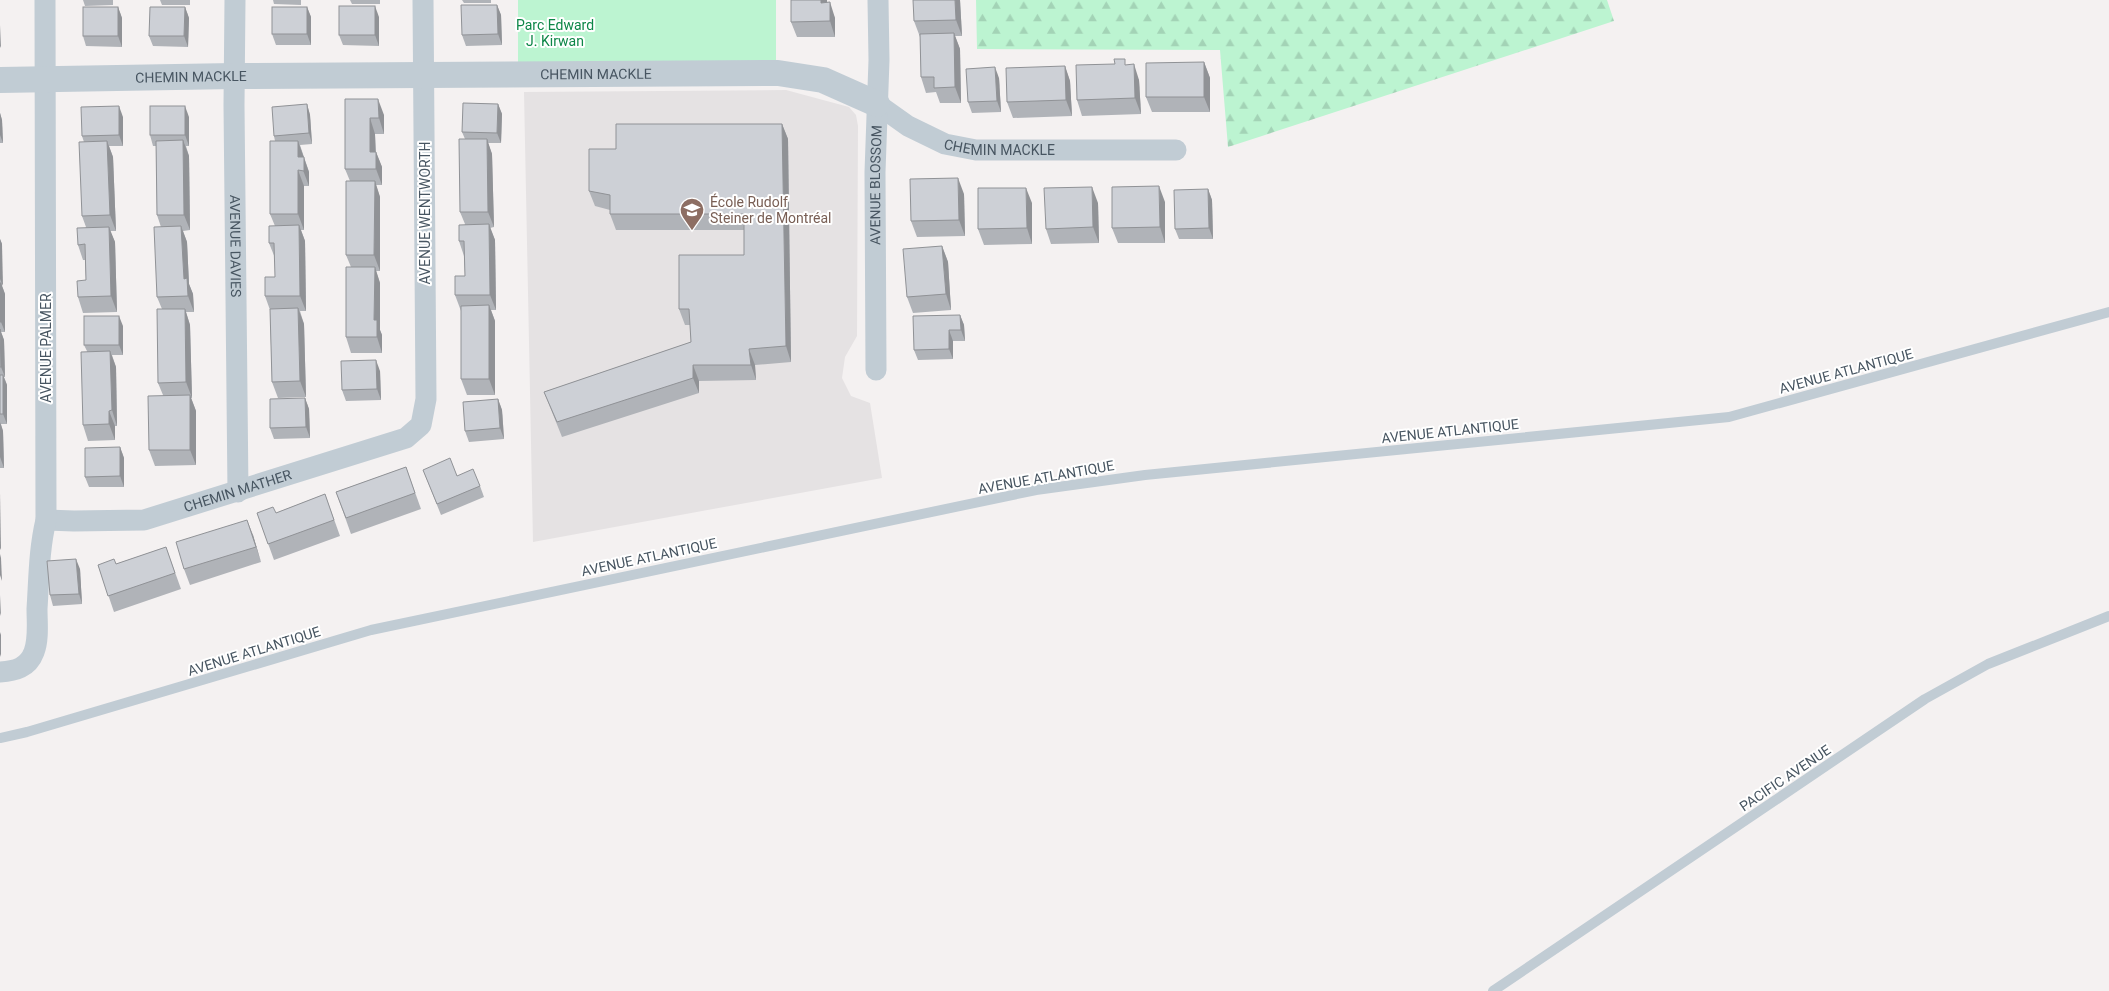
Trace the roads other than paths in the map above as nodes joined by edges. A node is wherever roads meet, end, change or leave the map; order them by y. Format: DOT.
graph roads {
  1 [pos="45,0"];
  2 [pos="235,0"];
  3 [pos="423,0"];
  4 [pos="878,0"];
  5 [pos="234,76"];
  6 [pos="423,76"];
  7 [pos="0,80"];
  8 [pos="45,80"];
  9 [pos="877,104"];
  10 [pos="1176,150"];
  11 [pos="2109,312"];
  12 [pos="876,370"];
  13 [pos="421,425"];
  14 [pos="238,492"];
  15 [pos="46,520"];
  16 [pos="2109,616"];
  17 [pos="0,672"];
  18 [pos="0,738"];
  19 [pos="1493,991"];
  1 -- 8 [label="street, AVENUE PALMER"];
  2 -- 5 [label="street, AVENUE DAVIES"];
  3 -- 6 [label="street, AVENUE WENTWORTH"];
  4 -- 9 [label="street, AVENUE BLOSSOM"];
  5 -- 6 [label="street, CHEMIN MACKLE"];
  5 -- 8 [label="street, CHEMIN MACKLE"];
  5 -- 14 [label="street, AVENUE DAVIES"];
  6 -- 9 [label="street, CHEMIN MACKLE"];
  6 -- 13 [label="street, AVENUE WENTWORTH"];
  7 -- 8 [label="street, CHEMIN MACKLE"];
  8 -- 15 [label="street, AVENUE PALMER"];
  9 -- 10 [label="street, CHEMIN MACKLE"];
  9 -- 12 [label="street, AVENUE BLOSSOM"];
  11 -- 18 [label="lane, AVENUE ATLANTIQUE"];
  13 -- 14 [label="street, CHEMIN MATHER"];
  14 -- 15 [label="street, CHEMIN MATHER"];
  15 -- 17 [label="street, AVENUE PALMER"];
  16 -- 19 [label="lane, PACIFIC AVENUE"];
}
